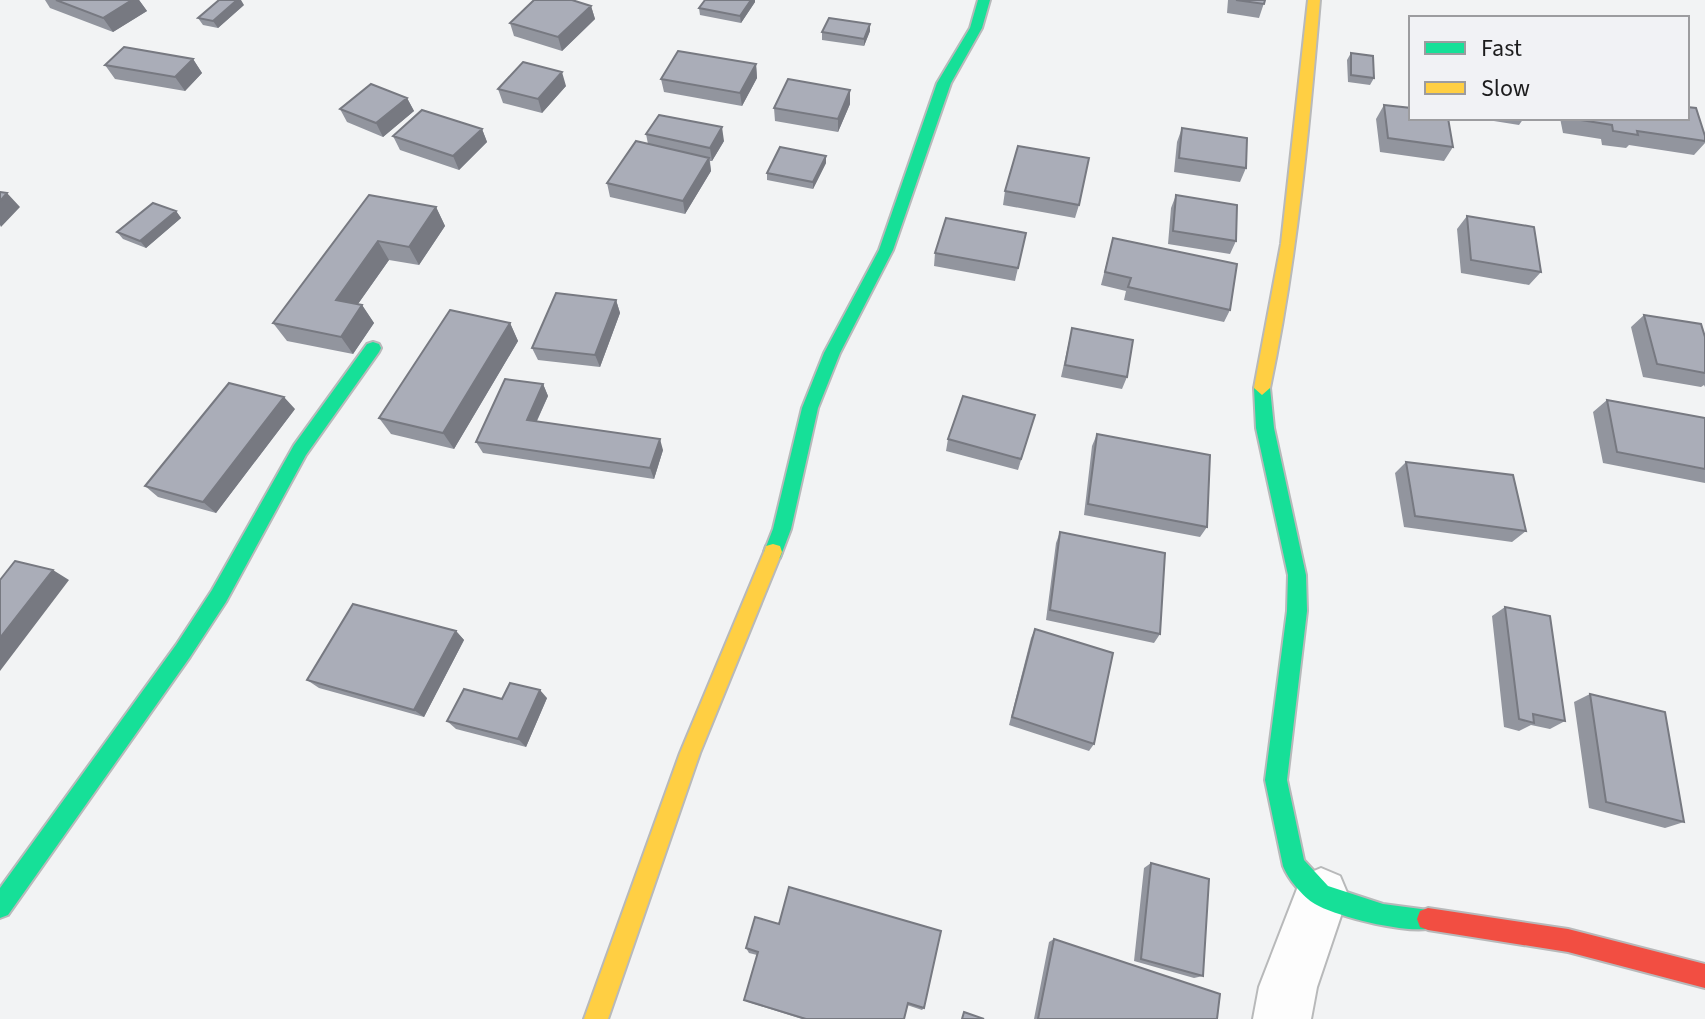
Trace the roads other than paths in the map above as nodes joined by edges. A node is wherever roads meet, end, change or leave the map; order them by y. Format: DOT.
graph roads {
  1 [pos="984,0"];
  2 [pos="1314,0"];
  3 [pos="373,348"];
  4 [pos="1321,895"];
  5 [pos="0,907"];
  6 [pos="1705,976"];
  7 [pos="596,1019"];
  8 [pos="1282,1019"];
  1 -- 7 [label="street"];
  2 -- 4 [label="street"];
  3 -- 5 [label="street"];
  4 -- 6 [label="street"];
  4 -- 8 [label="street"];
}
